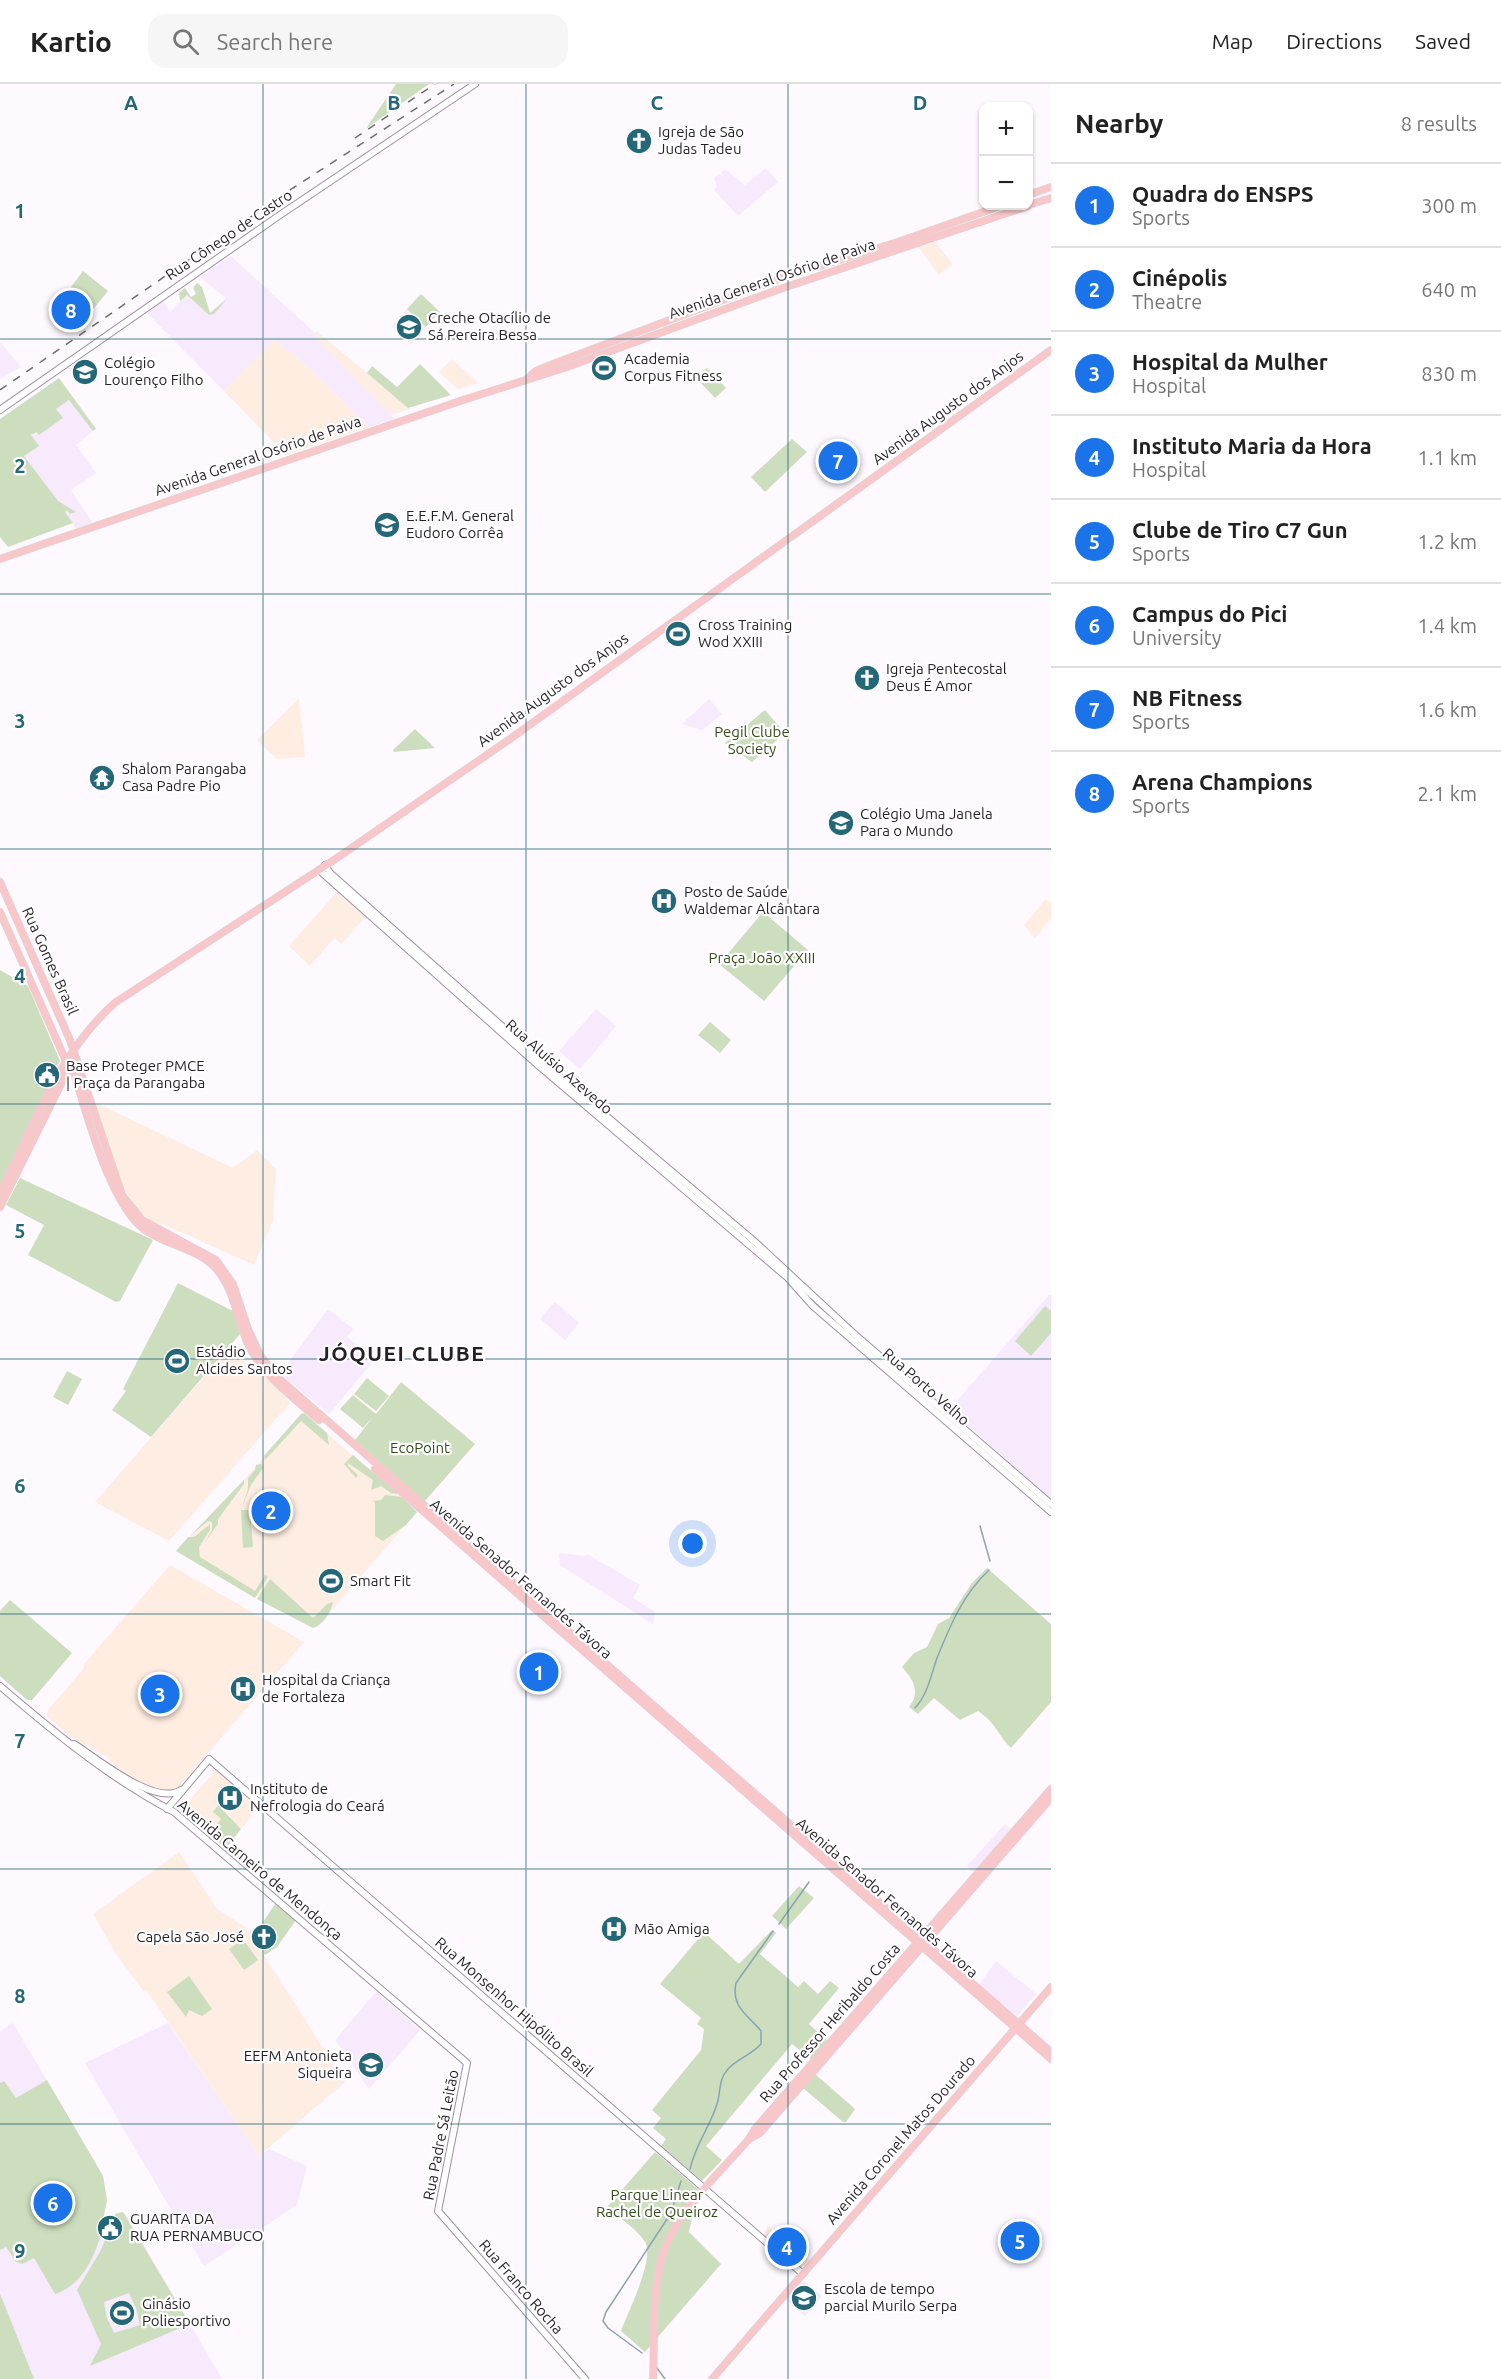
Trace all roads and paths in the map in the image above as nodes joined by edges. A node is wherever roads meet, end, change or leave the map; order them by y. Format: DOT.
graph roads {
  1 [pos="476,84"];
  2 [pos="1051,187"];
  3 [pos="1033,194"];
  4 [pos="1051,198"];
  5 [pos="1033,204"];
  6 [pos="988,210"];
  7 [pos="1016,210"];
  8 [pos="936,228"];
  9 [pos="940,236"];
  10 [pos="1051,350"];
  11 [pos="526,380"];
  12 [pos="0,410"];
  13 [pos="0,559"];
  14 [pos="322,868"];
  15 [pos="0,882"];
  16 [pos="0,912"];
  17 [pos="18,953"];
  18 [pos="42,976"];
  19 [pos="73,1051"];
  20 [pos="68,1064"];
  21 [pos="0,1192"];
  22 [pos="0,1207"];
  23 [pos="789,1276"];
  24 [pos="1038,1497"];
  25 [pos="1051,1504"];
  26 [pos="1051,1512"];
  27 [pos="0,1681"];
  28 [pos="0,1686"];
  29 [pos="1051,1789"];
  30 [pos="181,1790"];
  31 [pos="1051,1798"];
  32 [pos="168,1809"];
  33 [pos="1004,1848"];
  34 [pos="922,1943"];
  35 [pos="1051,1987"];
  36 [pos="1017,2026"];
  37 [pos="1051,2052"];
  38 [pos="1051,2059"];
  39 [pos="467,2063"];
  40 [pos="706,2189"];
  41 [pos="438,2211"];
  42 [pos="803,2274"];
  43 [pos="585,2379"];
  44 [pos="653,2379"];
  45 [pos="712,2379"];
  1 -- 12 [label="main road, Rua Cônego de Castro"];
  2 -- 3 [label="main road"];
  4 -- 5 [label="main road, Avenida General Osório de Paiva"];
  6 -- 8 [label="main road, Avenida General Osório de Paiva"];
  7 -- 9 [label="main road, Avenida General Osório de Paiva"];
  8 -- 9 [label="main road"];
  8 -- 11 [label="main road, Avenida General Osório de Paiva"];
  9 -- 11 [label="main road, Avenida General Osório de Paiva"];
  10 -- 14 [label="main road, Avenida Augusto dos Anjos"];
  11 -- 13 [label="main road, Avenida General Osório de Paiva"];
  14 -- 19 [label="main road, Avenida Augusto dos Anjos"];
  14 -- 23 [label="main road, Rua Aluísio Azevedo"];
  15 -- 18 [label="main road, Rua Gomes Brasil"];
  16 -- 17 [label="main road, Rua Gomes Brasil"];
  17 -- 18 [label="main road"];
  17 -- 20 [label="main road, Rua Gomes Brasil"];
  18 -- 19 [label="main road, Rua Gomes Brasil"];
  19 -- 20 [label="main road, Avenida Augusto dos Anjos"];
  19 -- 34 [label="main road, Avenida Senador Fernandes Távora"];
  20 -- 21 [label="main road"];
  20 -- 22 [label="main road"];
  20 -- 34 [label="main road, Avenida Senador Fernandes Távora"];
  23 -- 24 [label="main road, Rua Porto Velho"];
  24 -- 25 [label="main road, Rua Porto Velho"];
  24 -- 26 [label="main road, Rua Porto Velho"];
  27 -- 30 [label="main road, Avenida Carneiro de Mendonça"];
  28 -- 32 [label="main road, Avenida Carneiro de Mendonça"];
  29 -- 33 [label="main road, Rua Professor Heribaldo Costa"];
  30 -- 32 [label="main road"];
  30 -- 40 [label="main road, Rua Monsenhor Hipólito Brasil"];
  31 -- 33 [label="main road, Rua Professor Heribaldo Costa"];
  32 -- 39 [label="main road, Avenida Carneiro de Mendonça"];
  33 -- 34 [label="main road, Rua Professor Heribaldo Costa"];
  34 -- 36 [label="main road, Avenida Senador Fernandes Távora"];
  34 -- 40 [label="main road, Rua Professor Heribaldo Costa"];
  35 -- 36 [label="main road, Avenida Coronel Matos Dourado"];
  36 -- 37 [label="main road, Avenida Senador Fernandes Távora"];
  36 -- 38 [label="main road, Avenida Senador Fernandes Távora"];
  36 -- 42 [label="main road, Avenida Coronel Matos Dourado"];
  39 -- 41 [label="main road, Rua Padre Sá Leitão"];
  40 -- 42 [label="main road, Rua Monsenhor Hipólito Brasil"];
  40 -- 44 [label="main road, Rua Professor Heribaldo Costa"];
  41 -- 43 [label="main road, Rua Franco Rocha"];
  42 -- 45 [label="main road, Avenida Coronel Matos Dourado"];
}
